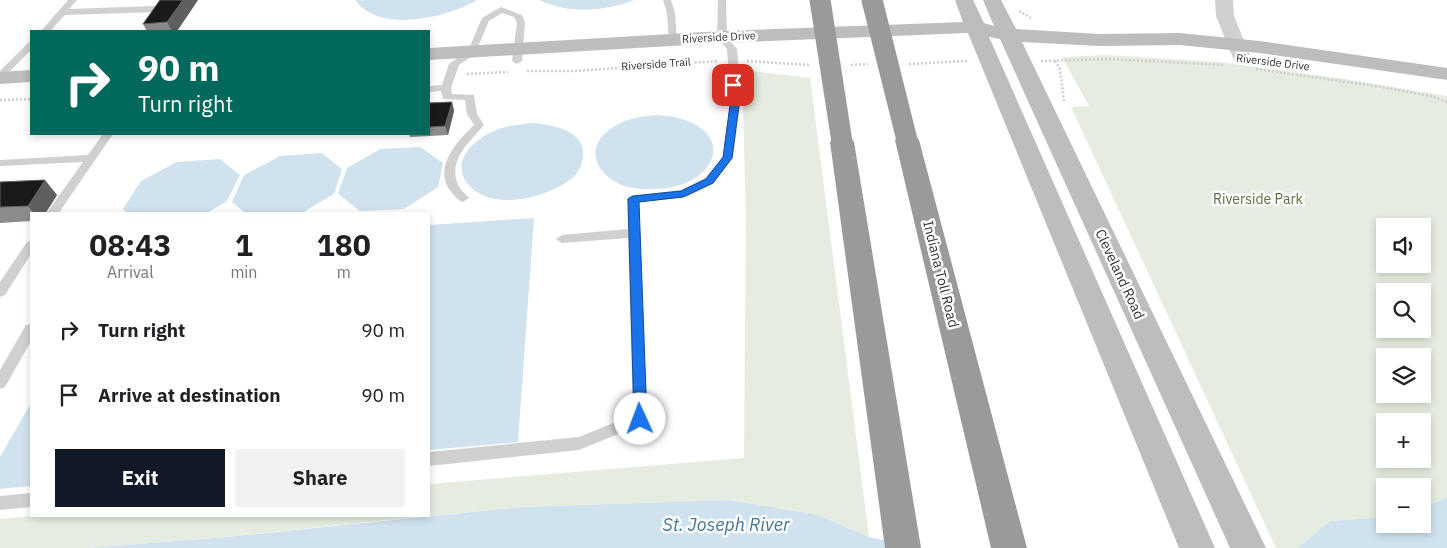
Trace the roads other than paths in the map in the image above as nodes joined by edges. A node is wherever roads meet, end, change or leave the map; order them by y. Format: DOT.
graph roads {
  1 [pos="73,0"];
  2 [pos="165,0"];
  3 [pos="667,0"];
  4 [pos="722,0"];
  5 [pos="820,0"];
  6 [pos="872,0"];
  7 [pos="964,0"];
  8 [pos="992,0"];
  9 [pos="1224,0"];
  10 [pos="501,5"];
  11 [pos="62,12"];
  12 [pos="46,30"];
  13 [pos="1008,35"];
  14 [pos="674,40"];
  15 [pos="976,44"];
  16 [pos="30,45"];
  17 [pos="729,48"];
  18 [pos="1239,51"];
  19 [pos="472,52"];
  20 [pos="430,54"];
  21 [pos="517,63"];
  22 [pos="430,66"];
  23 [pos="453,69"];
  24 [pos="1447,74"];
  25 [pos="30,76"];
  26 [pos="0,77"];
  27 [pos="30,86"];
  28 [pos="0,88"];
  29 [pos="446,88"];
  30 [pos="1447,88"];
  31 [pos="430,89"];
  32 [pos="107,135"];
  33 [pos="91,158"];
  34 [pos="0,163"];
  35 [pos="463,198"];
  36 [pos="53,212"];
  37 [pos="635,233"];
  38 [pos="562,239"];
  39 [pos="27,256"];
  40 [pos="6,274"];
  41 [pos="0,292"];
  42 [pos="30,331"];
  43 [pos="0,383"];
  44 [pos="430,459"];
  45 [pos="30,500"];
  46 [pos="0,503"];
  47 [pos="903,548"];
  48 [pos="1009,548"];
  49 [pos="1197,548"];
  50 [pos="1248,548"];
  1 -- 11 [label="lane"];
  2 -- 11 [label="lane"];
  3 -- 14 [label="lane"];
  4 -- 17 [label="lane"];
  5 -- 47 [label="highway, bridge"];
  6 -- 48 [label="highway, Indiana Toll Road, bridge"];
  7 -- 15 [label="street"];
  8 -- 13 [label="street, Cleveland Road"];
  9 -- 18 [label="street"];
  10 -- 19 [label="lane"];
  10 -- 21 [label="lane"];
  11 -- 12 [label="lane"];
  13 -- 15 [label="street, Riverside Drive"];
  13 -- 18 [label="street, Riverside Drive"];
  13 -- 50 [label="street, Cleveland Road"];
  14 -- 17 [label="street, Riverside Drive"];
  14 -- 21 [label="street, Riverside Drive"];
  15 -- 17 [label="street, Riverside Drive"];
  15 -- 49 [label="street"];
  16 -- 26 [label="lane"];
  17 -- 21 [label="street, Riverside Drive"];
  17 -- 37 [label="lane"];
  18 -- 24 [label="street, Riverside Drive"];
  18 -- 30 [label="street, Riverside Drive"];
  19 -- 20 [label="street, Riverside Drive"];
  19 -- 21 [label="street, Riverside Drive"];
  19 -- 23 [label="lane"];
  21 -- 23 [label="street, Riverside Drive"];
  22 -- 23 [label="street, Riverside Drive"];
  23 -- 29 [label="lane"];
  25 -- 26 [label="street"];
  27 -- 28 [label="street"];
  29 -- 31 [label="lane"];
  29 -- 35 [label="lane"];
  32 -- 33 [label="lane"];
  33 -- 34 [label="lane"];
  33 -- 36 [label="lane"];
  37 -- 38 [label="lane"];
  37 -- 44 [label="lane"];
  39 -- 40 [label="lane"];
  40 -- 41 [label="lane"];
  42 -- 43 [label="lane"];
  45 -- 46 [label="lane"];
}
